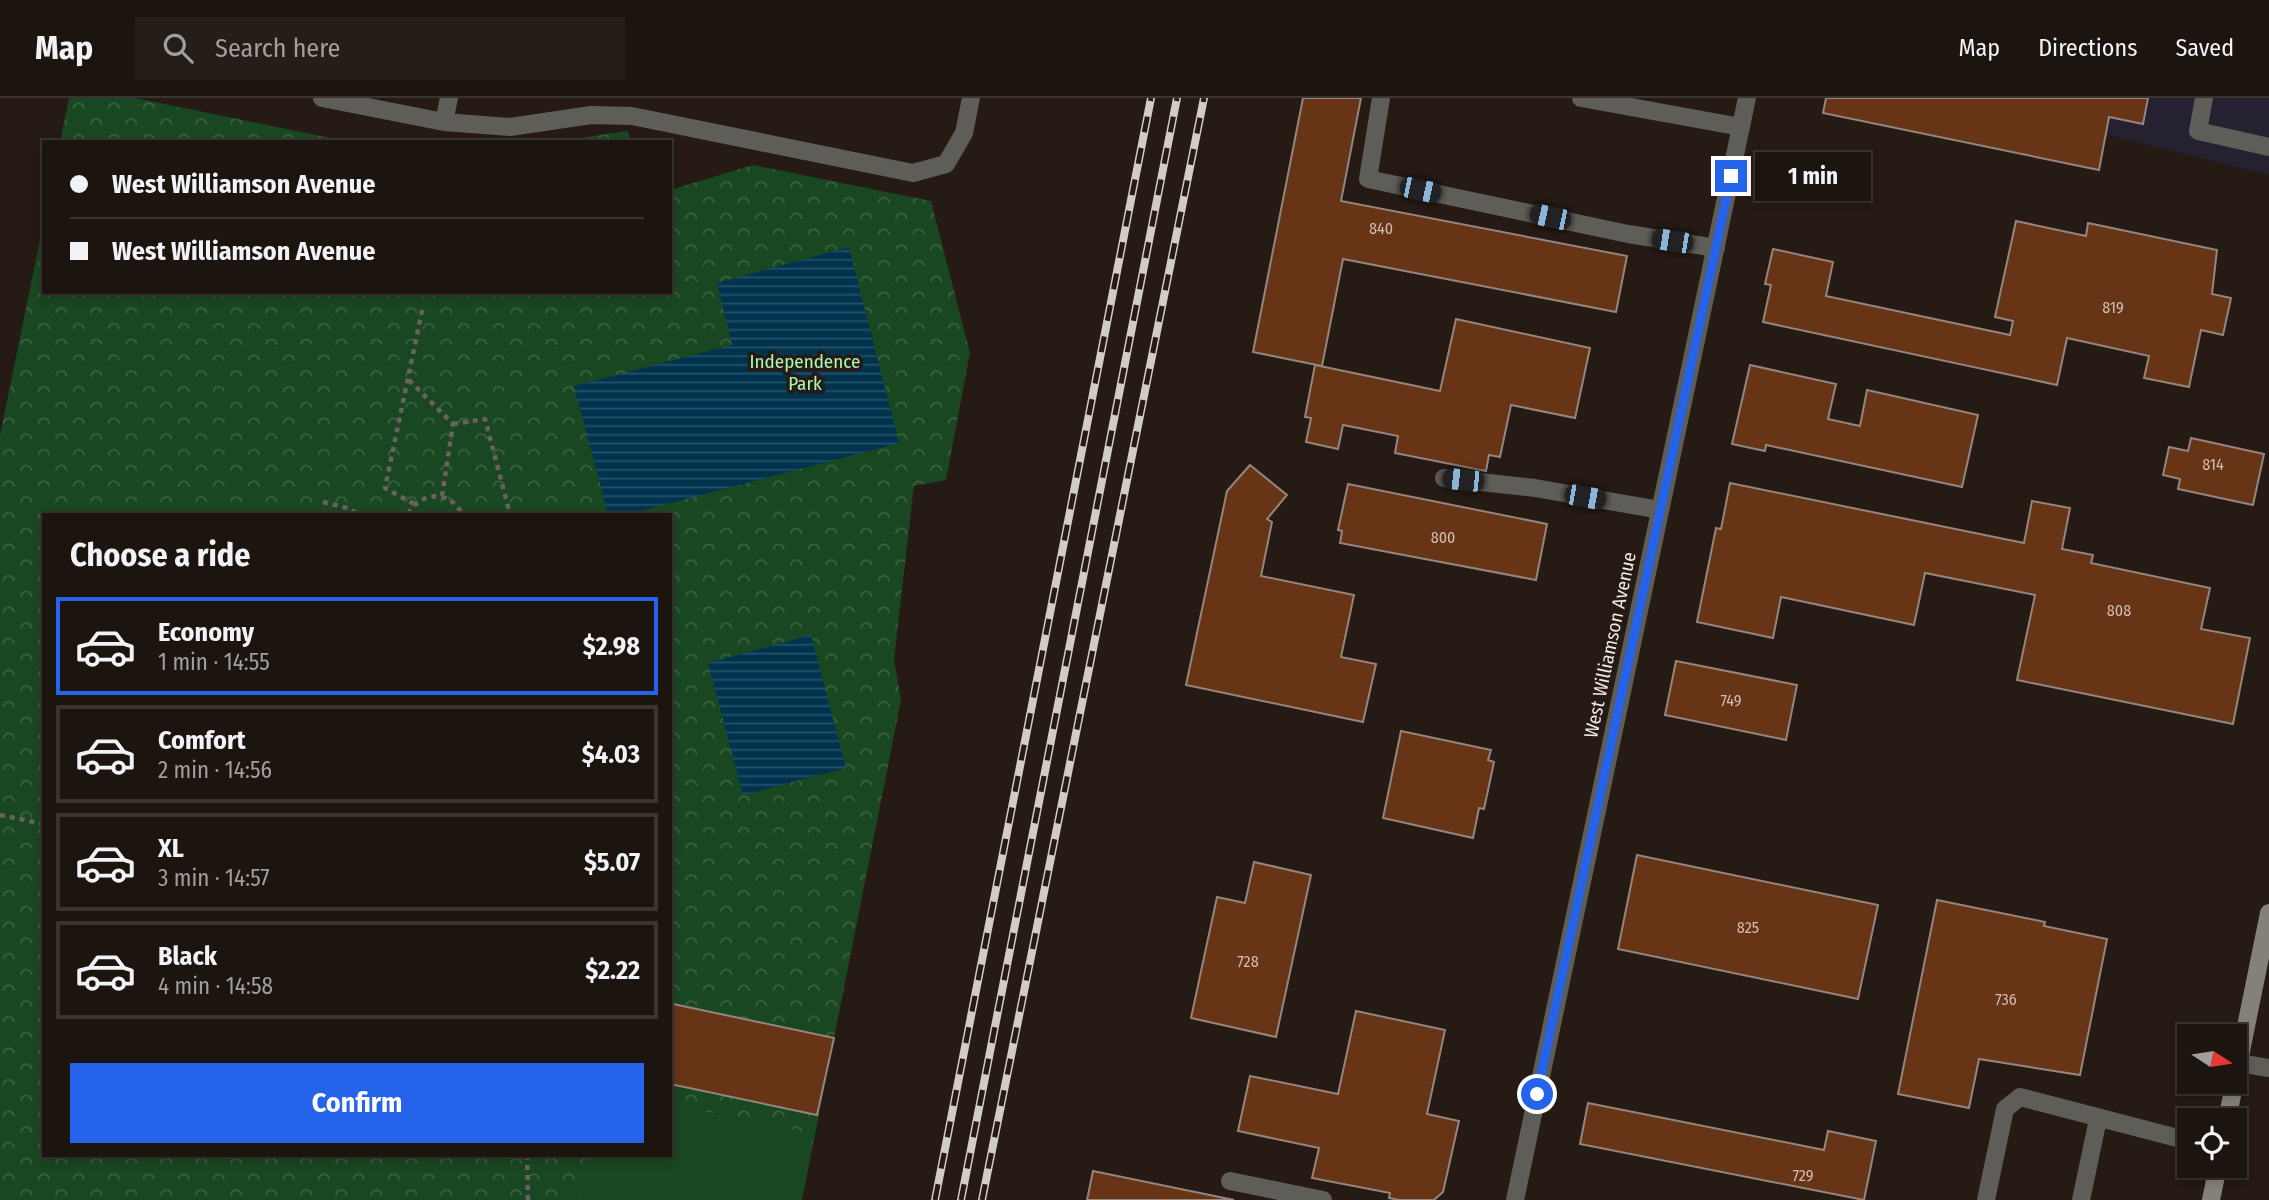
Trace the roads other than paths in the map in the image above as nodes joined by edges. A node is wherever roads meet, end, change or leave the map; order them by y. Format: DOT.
graph roads {
  1 [pos="322,98"];
  2 [pos="449,98"];
  3 [pos="971,98"];
  4 [pos="1381,98"];
  5 [pos="1581,98"];
  6 [pos="1748,98"];
  7 [pos="2204,98"];
  8 [pos="444,122"];
  9 [pos="1741,127"];
  10 [pos="2269,147"];
  11 [pos="1716,248"];
  12 [pos="1444,478"];
  13 [pos="1660,510"];
  14 [pos="2269,913"];
  15 [pos="2247,1024"];
  16 [pos="2247,1064"];
  17 [pos="2269,1068"];
  18 [pos="2098,1119"];
  19 [pos="2177,1138"];
  20 [pos="2216,1178"];
  21 [pos="1230,1181"];
  22 [pos="1322,1200"];
  23 [pos="1515,1200"];
  24 [pos="1986,1200"];
  25 [pos="2081,1200"];
  26 [pos="2211,1200"];
  1 -- 8 [label="street"];
  2 -- 8 [label="street"];
  3 -- 8 [label="street"];
  4 -- 11 [label="street"];
  5 -- 9 [label="street"];
  6 -- 9 [label="street, West Williamson Avenue"];
  7 -- 10 [label="street"];
  9 -- 11 [label="street, West Williamson Avenue"];
  11 -- 13 [label="street, West Williamson Avenue"];
  12 -- 13 [label="street"];
  13 -- 23 [label="street, West Williamson Avenue"];
  14 -- 15 [label="main road"];
  16 -- 17 [label="street"];
  18 -- 19 [label="street"];
  18 -- 24 [label="street"];
  18 -- 25 [label="street"];
  20 -- 26 [label="main road"];
  21 -- 22 [label="street"];
}
